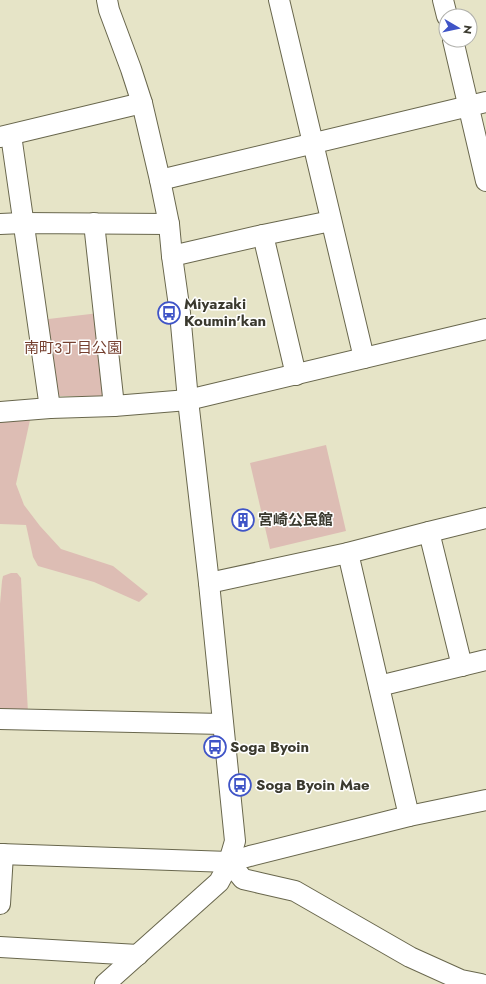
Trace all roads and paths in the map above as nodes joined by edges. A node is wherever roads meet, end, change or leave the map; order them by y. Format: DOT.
graph roads {
  1 [pos="107,0"];
  2 [pos="279,0"];
  3 [pos="456,48"];
  4 [pos="142,103"];
  5 [pos="477,104"];
  6 [pos="5,136"];
  7 [pos="313,143"];
  8 [pos="160,180"];
  9 [pos="486,180"];
  10 [pos="331,221"];
  11 [pos="23,223"];
  12 [pos="94,223"];
  13 [pos="0,224"];
  14 [pos="169,224"];
  15 [pos="263,235"];
  16 [pos="172,256"];
  17 [pos="486,329"];
  18 [pos="364,358"];
  19 [pos="296,375"];
  20 [pos="188,400"];
  21 [pos="114,406"];
  22 [pos="50,408"];
  23 [pos="0,412"];
  24 [pos="486,518"];
  25 [pos="429,532"];
  26 [pos="348,553"];
  27 [pos="209,583"];
  28 [pos="486,660"];
  29 [pos="462,666"];
  30 [pos="379,686"];
  31 [pos="0,719"];
  32 [pos="223,724"];
  33 [pos="486,800"];
  34 [pos="409,816"];
  35 [pos="2,854"];
  36 [pos="229,862"];
  37 [pos="0,904"];
  38 [pos="0,947"];
  39 [pos="138,955"];
  40 [pos="105,984"];
  41 [pos="481,984"];
  1 -- 4 [label="street"];
  2 -- 7 [label="street"];
  3 -- 5 [label="street"];
  4 -- 6 [label="street"];
  4 -- 8 [label="street"];
  5 -- 7 [label="street"];
  5 -- 9 [label="street"];
  6 -- 11 [label="street"];
  7 -- 8 [label="street"];
  7 -- 10 [label="street"];
  8 -- 14 [label="street"];
  10 -- 15 [label="street"];
  10 -- 18 [label="street"];
  11 -- 12 [label="street"];
  11 -- 13 [label="street"];
  11 -- 22 [label="street"];
  12 -- 14 [label="street"];
  12 -- 21 [label="street"];
  14 -- 16 [label="street"];
  15 -- 16 [label="street"];
  15 -- 19 [label="street"];
  16 -- 20 [label="street"];
  17 -- 18 [label="street"];
  18 -- 19 [label="street"];
  19 -- 20 [label="street"];
  20 -- 21 [label="street"];
  20 -- 27 [label="street"];
  21 -- 22 [label="street"];
  22 -- 23 [label="street"];
  24 -- 25 [label="street"];
  25 -- 26 [label="street"];
  25 -- 29 [label="street"];
  26 -- 27 [label="street"];
  26 -- 30 [label="street"];
  27 -- 32 [label="street"];
  28 -- 29 [label="street"];
  29 -- 30 [label="street"];
  30 -- 34 [label="street"];
  31 -- 32 [label="street"];
  32 -- 36 [label="street"];
  33 -- 34 [label="street"];
  34 -- 36 [label="street"];
  35 -- 36 [label="street"];
  35 -- 37 [label="street"];
  36 -- 39 [label="street"];
  36 -- 41 [label="street"];
  38 -- 39 [label="street"];
  39 -- 40 [label="street"];
}
